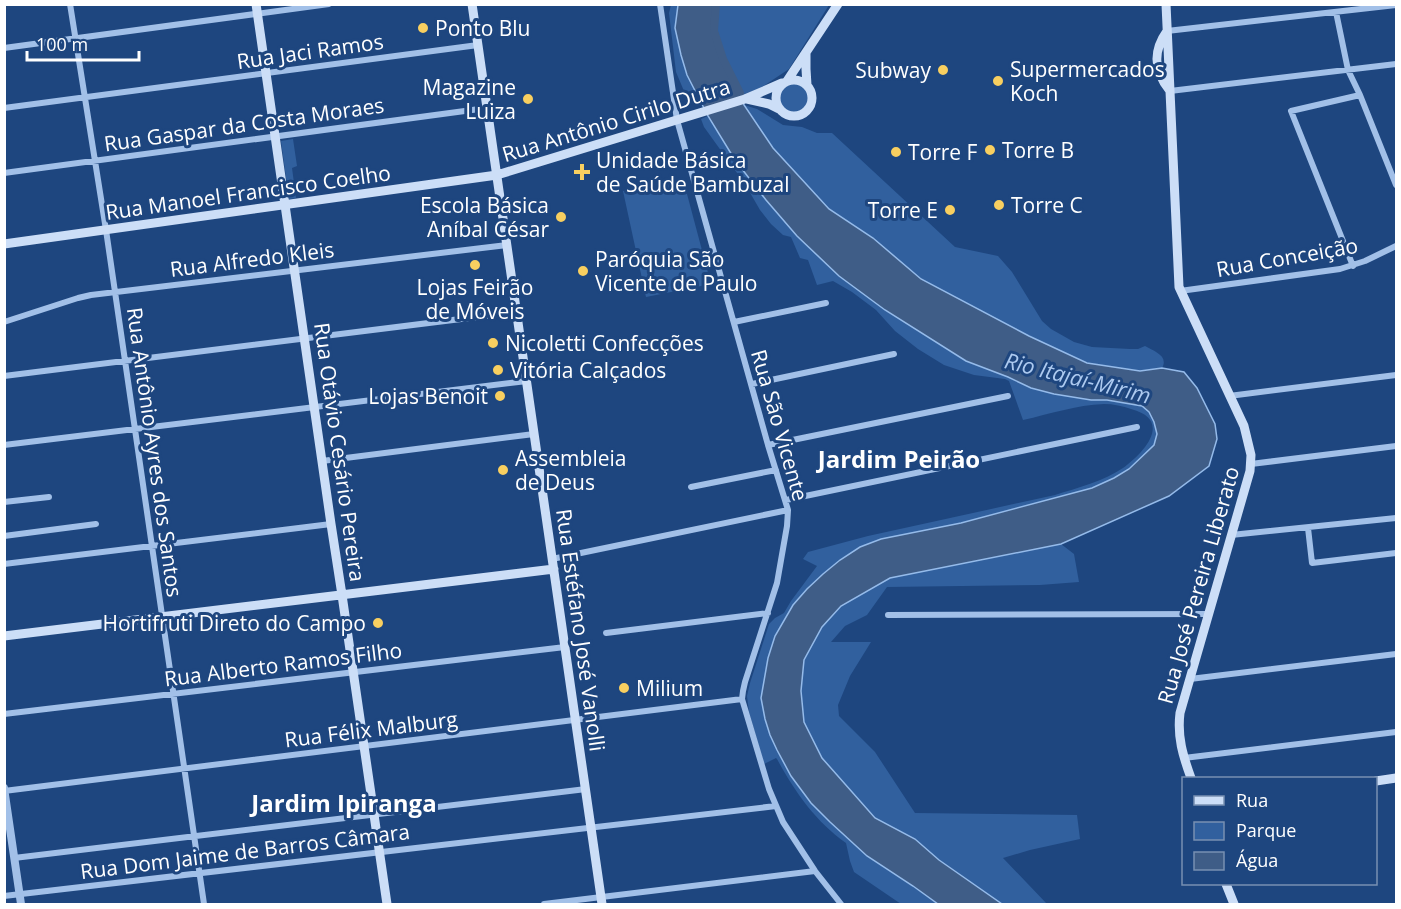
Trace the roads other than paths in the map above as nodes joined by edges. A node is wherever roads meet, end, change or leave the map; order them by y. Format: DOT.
graph roads {
  1 [pos="70,4"];
  2 [pos="328,4"];
  3 [pos="472,4"];
  4 [pos="660,4"];
  5 [pos="838,4"];
  6 [pos="1166,4"];
  7 [pos="1396,5"];
  8 [pos="257,9"];
  9 [pos="1336,12"];
  10 [pos="1167,31"];
  11 [pos="75,38"];
  12 [pos="478,45"];
  13 [pos="4,48"];
  14 [pos="806,53"];
  15 [pos="1168,58"];
  16 [pos="1157,63"];
  17 [pos="1396,64"];
  18 [pos="1347,70"];
  19 [pos="266,73"];
  20 [pos="1169,73"];
  21 [pos="784,82"];
  22 [pos="807,85"];
  23 [pos="1170,91"];
  24 [pos="1360,95"];
  25 [pos="85,97"];
  26 [pos="744,99"];
  27 [pos="4,108"];
  28 [pos="487,108"];
  29 [pos="779,109"];
  30 [pos="677,120"];
  31 [pos="275,136"];
  32 [pos="95,160"];
  33 [pos="4,173"];
  34 [pos="497,175"];
  35 [pos="1396,186"];
  36 [pos="285,205"];
  37 [pos="106,230"];
  38 [pos="4,244"];
  39 [pos="507,244"];
  40 [pos="1396,246"];
  41 [pos="1353,266"];
  42 [pos="295,270"];
  43 [pos="1179,291"];
  44 [pos="115,292"];
  45 [pos="826,303"];
  46 [pos="517,312"];
  47 [pos="4,322"];
  48 [pos="734,322"];
  49 [pos="305,338"];
  50 [pos="894,354"];
  51 [pos="125,361"];
  52 [pos="1396,375"];
  53 [pos="4,376"];
  54 [pos="526,381"];
  55 [pos="752,384"];
  56 [pos="1008,396"];
  57 [pos="1229,396"];
  58 [pos="315,407"];
  59 [pos="1137,427"];
  60 [pos="135,429"];
  61 [pos="534,434"];
  62 [pos="4,445"];
  63 [pos="768,445"];
  64 [pos="1396,446"];
  65 [pos="322,461"];
  66 [pos="1251,464"];
  67 [pos="776,470"];
  68 [pos="691,487"];
  69 [pos="49,497"];
  70 [pos="786,500"];
  71 [pos="4,502"];
  72 [pos="788,510"];
  73 [pos="1396,518"];
  74 [pos="96,524"];
  75 [pos="331,524"];
  76 [pos="1308,528"];
  77 [pos="4,536"];
  78 [pos="1231,536"];
  79 [pos="152,546"];
  80 [pos="1396,553"];
  81 [pos="4,564"];
  82 [pos="553,564"];
  83 [pos="342,595"];
  84 [pos="768,613"];
  85 [pos="1209,614"];
  86 [pos="888,615"];
  87 [pos="162,616"];
  88 [pos="606,633"];
  89 [pos="4,636"];
  90 [pos="565,647"];
  91 [pos="1396,654"];
  92 [pos="354,672"];
  93 [pos="1190,679"];
  94 [pos="173,693"];
  95 [pos="742,699"];
  96 [pos="4,714"];
  97 [pos="576,720"];
  98 [pos="1396,732"];
  99 [pos="364,746"];
  100 [pos="1184,758"];
  101 [pos="184,769"];
  102 [pos="1191,777"];
  103 [pos="1396,778"];
  104 [pos="1377,781"];
  105 [pos="585,789"];
  106 [pos="5,790"];
  107 [pos="776,806"];
  108 [pos="374,814"];
  109 [pos="591,828"];
  110 [pos="194,836"];
  111 [pos="380,852"];
  112 [pos="14,858"];
  113 [pos="815,872"];
  114 [pos="199,874"];
  115 [pos="1226,885"];
  116 [pos="20,895"];
  117 [pos="4,896"];
  118 [pos="602,901"];
  119 [pos="21,904"];
  120 [pos="204,904"];
  121 [pos="387,904"];
  122 [pos="544,904"];
  123 [pos="841,904"];
  124 [pos="1234,904"];
  1 -- 11 [label="street, Rua Antônio Ayres dos Santos"];
  2 -- 8 [label="street"];
  3 -- 12 [label="main road, Rua Estéfano José Vanolli"];
  4 -- 30 [label="street, Rua São Vicente"];
  5 -- 14 [label="main road"];
  6 -- 10 [label="main road, Rua José Pereira Liberato"];
  7 -- 9 [label="street"];
  8 -- 11 [label="street"];
  8 -- 19 [label="main road, Rua Otávio Cesário Pereira"];
  9 -- 10 [label="street"];
  9 -- 18 [label="street"];
  10 -- 15 [label="main road, Rua José Pereira Liberato"];
  10 -- 16 [label="main road, Rua José Pereira Liberato"];
  11 -- 13 [label="street"];
  11 -- 25 [label="street, Rua Antônio Ayres dos Santos"];
  12 -- 19 [label="street, Rua Jaci Ramos"];
  12 -- 28 [label="main road, Rua Estéfano José Vanolli"];
  14 -- 21 [label="main road"];
  14 -- 22 [label="main road"];
  15 -- 16 [label="main road"];
  15 -- 20 [label="main road, Rua José Pereira Liberato"];
  16 -- 20 [label="main road"];
  16 -- 23 [label="main road, Rua José Pereira Liberato"];
  17 -- 18 [label="street"];
  18 -- 23 [label="street"];
  18 -- 24 [label="street"];
  19 -- 25 [label="street, Rua Jaci Ramos"];
  19 -- 31 [label="main road, Rua Otávio Cesário Pereira"];
  20 -- 23 [label="main road, Rua José Pereira Liberato"];
  21 -- 22 [label="main road"];
  21 -- 26 [label="main road, Rua Antônio Cirilo Dutra"];
  21 -- 29 [label="main road"];
  22 -- 29 [label="main road"];
  23 -- 43 [label="main road, Rua José Pereira Liberato"];
  24 -- 35 [label="street"];
  24 -- 41 [label="street"];
  25 -- 27 [label="street, Rua Jaci Ramos"];
  25 -- 32 [label="street, Rua Antônio Ayres dos Santos"];
  26 -- 29 [label="main road, Rua Antônio Cirilo Dutra"];
  26 -- 30 [label="main road, Rua Antônio Cirilo Dutra"];
  28 -- 31 [label="street, Rua Gaspar da Costa Moraes"];
  28 -- 34 [label="main road, Rua Estéfano José Vanolli"];
  30 -- 34 [label="main road, Rua Antônio Cirilo Dutra"];
  30 -- 48 [label="street, Rua São Vicente"];
  31 -- 32 [label="street, Rua Gaspar da Costa Moraes"];
  31 -- 36 [label="main road, Rua Otávio Cesário Pereira"];
  32 -- 33 [label="street, Rua Gaspar da Costa Moraes"];
  32 -- 37 [label="street, Rua Antônio Ayres dos Santos"];
  34 -- 36 [label="main road, Rua Manoel Francisco Coelho"];
  34 -- 39 [label="main road, Rua Estéfano José Vanolli"];
  36 -- 37 [label="main road, Rua Manoel Francisco Coelho"];
  36 -- 42 [label="main road, Rua Otávio Cesário Pereira"];
  37 -- 38 [label="main road, Rua Manoel Francisco Coelho"];
  37 -- 44 [label="street, Rua Antônio Ayres dos Santos"];
  39 -- 42 [label="street, Rua Alfredo Kleis"];
  39 -- 46 [label="main road, Rua Estéfano José Vanolli"];
  40 -- 41 [label="street, Rua Conceição"];
  41 -- 43 [label="street, Rua Conceição"];
  42 -- 44 [label="street, Rua Alfredo Kleis"];
  42 -- 49 [label="main road, Rua Otávio Cesário Pereira"];
  43 -- 57 [label="main road, Rua José Pereira Liberato"];
  44 -- 47 [label="street, Rua Alfredo Kleis"];
  44 -- 51 [label="street, Rua Antônio Ayres dos Santos"];
  45 -- 48 [label="street"];
  46 -- 49 [label="street"];
  46 -- 54 [label="main road, Rua Estéfano José Vanolli"];
  48 -- 55 [label="street, Rua São Vicente"];
  49 -- 51 [label="street"];
  49 -- 58 [label="main road, Rua Otávio Cesário Pereira"];
  50 -- 55 [label="street"];
  51 -- 53 [label="street"];
  51 -- 60 [label="street, Rua Antônio Ayres dos Santos"];
  52 -- 57 [label="street"];
  54 -- 58 [label="street"];
  54 -- 61 [label="main road, Rua Estéfano José Vanolli"];
  55 -- 63 [label="street, Rua São Vicente"];
  56 -- 63 [label="street"];
  57 -- 66 [label="main road, Rua José Pereira Liberato"];
  58 -- 60 [label="street"];
  58 -- 65 [label="main road, Rua Otávio Cesário Pereira"];
  59 -- 70 [label="street"];
  60 -- 62 [label="street"];
  60 -- 79 [label="street, Rua Antônio Ayres dos Santos"];
  61 -- 65 [label="street"];
  61 -- 82 [label="main road, Rua Estéfano José Vanolli"];
  63 -- 67 [label="street, Rua São Vicente"];
  64 -- 66 [label="street"];
  65 -- 75 [label="main road, Rua Otávio Cesário Pereira"];
  66 -- 78 [label="main road, Rua José Pereira Liberato"];
  67 -- 68 [label="street"];
  67 -- 70 [label="street, Rua São Vicente"];
  69 -- 71 [label="street"];
  70 -- 72 [label="street, Rua São Vicente"];
  72 -- 82 [label="street"];
  72 -- 84 [label="street, Rua São Vicente"];
  73 -- 76 [label="street"];
  74 -- 77 [label="street"];
  75 -- 79 [label="street"];
  75 -- 83 [label="main road, Rua Otávio Cesário Pereira"];
  76 -- 78 [label="street"];
  76 -- 80 [label="street"];
  78 -- 85 [label="main road, Rua José Pereira Liberato"];
  79 -- 81 [label="street"];
  79 -- 87 [label="street, Rua Antônio Ayres dos Santos"];
  82 -- 83 [label="main road"];
  82 -- 90 [label="main road, Rua Estéfano José Vanolli"];
  83 -- 87 [label="main road"];
  83 -- 92 [label="main road, Rua Otávio Cesário Pereira"];
  84 -- 88 [label="street"];
  84 -- 95 [label="street, Rua São Vicente"];
  85 -- 86 [label="street"];
  85 -- 93 [label="main road, Rua José Pereira Liberato"];
  87 -- 89 [label="main road"];
  87 -- 94 [label="street, Rua Antônio Ayres dos Santos"];
  90 -- 92 [label="street, Rua Alberto Ramos Filho"];
  90 -- 97 [label="main road, Rua Estéfano José Vanolli"];
  91 -- 93 [label="street"];
  92 -- 94 [label="street, Rua Alberto Ramos Filho"];
  92 -- 99 [label="main road, Rua Otávio Cesário Pereira"];
  93 -- 100 [label="main road, Rua José Pereira Liberato"];
  94 -- 96 [label="street, Rua Alberto Ramos Filho"];
  94 -- 101 [label="street, Rua Antônio Ayres dos Santos"];
  95 -- 97 [label="street, Rua Félix Malburg"];
  95 -- 107 [label="street"];
  97 -- 99 [label="street, Rua Félix Malburg"];
  97 -- 105 [label="main road, Rua Estéfano José Vanolli"];
  98 -- 100 [label="street"];
  99 -- 101 [label="street, Rua Félix Malburg"];
  99 -- 108 [label="main road, Rua Otávio Cesário Pereira"];
  100 -- 102 [label="main road, Rua José Pereira Liberato"];
  101 -- 106 [label="street, Rua Félix Malburg"];
  101 -- 110 [label="street, Rua Antônio Ayres dos Santos"];
  103 -- 104 [label="main road"];
  105 -- 108 [label="street"];
  105 -- 109 [label="main road, Rua Estéfano José Vanolli"];
  106 -- 112 [label="street"];
  107 -- 109 [label="street, Rua Dom Jaime de Barros Câmara"];
  107 -- 113 [label="street"];
  108 -- 110 [label="street"];
  108 -- 111 [label="main road, Rua Otávio Cesário Pereira"];
  109 -- 111 [label="street, Rua Dom Jaime de Barros Câmara"];
  109 -- 118 [label="main road, Rua Estéfano José Vanolli"];
  110 -- 112 [label="street"];
  110 -- 114 [label="street, Rua Antônio Ayres dos Santos"];
  111 -- 114 [label="street, Rua Dom Jaime de Barros Câmara"];
  111 -- 121 [label="main road, Rua Otávio Cesário Pereira"];
  112 -- 116 [label="street"];
  113 -- 118 [label="street"];
  113 -- 123 [label="street"];
  114 -- 116 [label="street, Rua Dom Jaime de Barros Câmara"];
  114 -- 120 [label="street, Rua Antônio Ayres dos Santos"];
  115 -- 124 [label="main road"];
  116 -- 117 [label="street, Rua Dom Jaime de Barros Câmara"];
  116 -- 119 [label="street"];
  118 -- 122 [label="street"];
}
